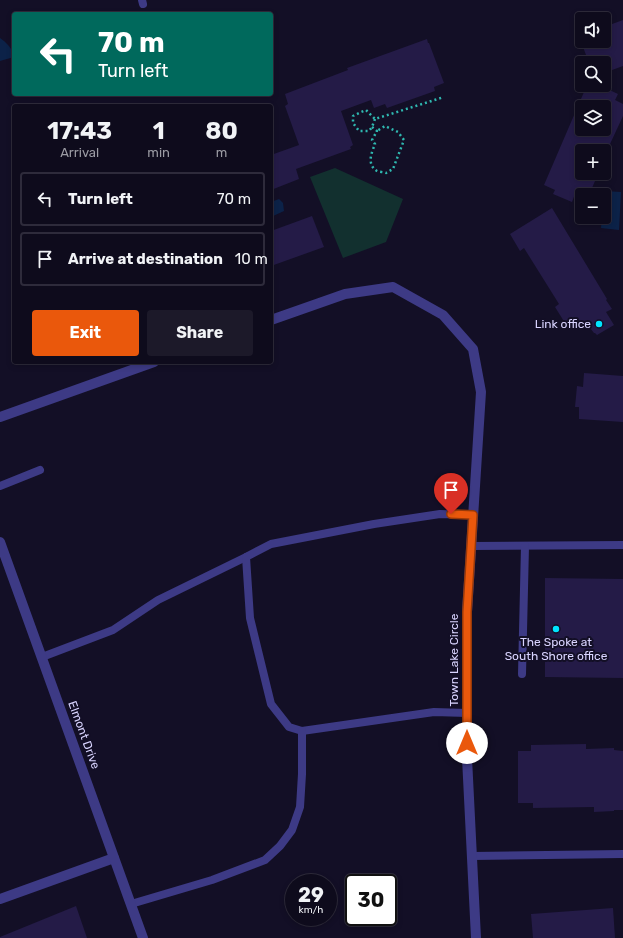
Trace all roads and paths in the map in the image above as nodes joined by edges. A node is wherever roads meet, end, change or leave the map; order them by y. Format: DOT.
graph roads {
  1 [pos="444,97"];
  2 [pos="375,119"];
  3 [pos="372,127"];
  4 [pos="377,131"];
  5 [pos="273,319"];
  6 [pos="148,364"];
  7 [pos="0,417"];
  8 [pos="40,470"];
  9 [pos="0,486"];
  10 [pos="473,515"];
  11 [pos="0,542"];
  12 [pos="623,545"];
  13 [pos="472,546"];
  14 [pos="525,546"];
  15 [pos="246,557"];
  16 [pos="42,657"];
  17 [pos="522,674"];
  18 [pos="467,713"];
  19 [pos="302,731"];
  20 [pos="623,854"];
  21 [pos="472,856"];
  22 [pos="114,858"];
  23 [pos="0,900"];
  24 [pos="131,904"];
  25 [pos="143,938"];
  26 [pos="476,938"];
  1 -- 2 [label="path"];
  2 -- 3 [label="path"];
  2 -- 3 [label="path"];
  3 -- 4 [label="path"];
  4 -- 4 [label="path"];
  5 -- 10 [label="street, Town Lake Circle"];
  6 -- 7 [label="street"];
  8 -- 9 [label="lane"];
  10 -- 13 [label="street, Town Lake Circle"];
  10 -- 15 [label="lane"];
  11 -- 16 [label="street, Elmont Drive"];
  12 -- 14 [label="lane"];
  13 -- 14 [label="lane"];
  13 -- 18 [label="street, Town Lake Circle"];
  14 -- 17 [label="lane"];
  15 -- 16 [label="lane"];
  15 -- 19 [label="lane"];
  16 -- 22 [label="street, Elmont Drive"];
  18 -- 19 [label="lane"];
  18 -- 21 [label="street, Town Lake Circle"];
  19 -- 24 [label="lane"];
  20 -- 21 [label="lane"];
  21 -- 26 [label="street, Town Lake Circle"];
  22 -- 23 [label="street"];
  22 -- 24 [label="street, Elmont Drive"];
  24 -- 25 [label="street, Elmont Drive"];
}
